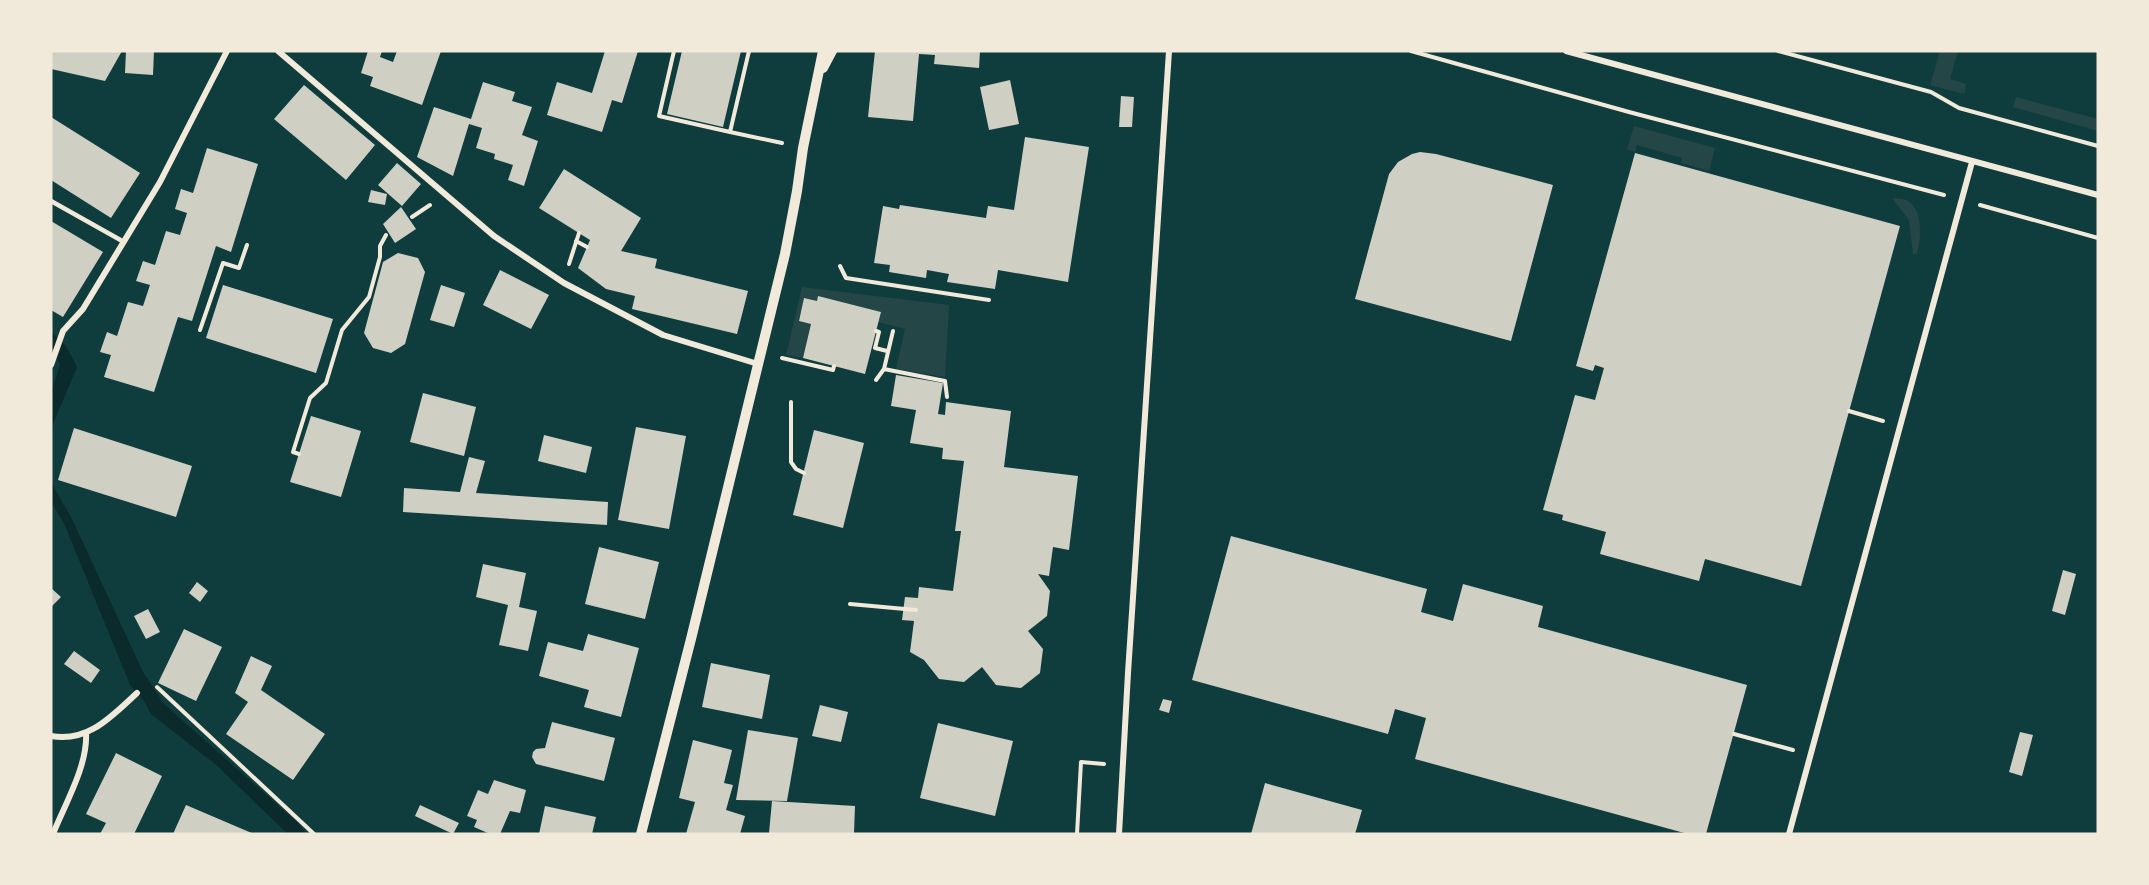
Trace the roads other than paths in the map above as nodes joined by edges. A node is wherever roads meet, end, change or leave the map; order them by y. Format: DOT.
graph roads {
  1 [pos="227,51"];
  2 [pos="278,51"];
  3 [pos="823,51"];
  4 [pos="832,51"];
  5 [pos="1170,51"];
  6 [pos="1566,51"];
  7 [pos="819,73"];
  8 [pos="1972,162"];
  9 [pos="2098,195"];
  10 [pos="51,201"];
  11 [pos="124,242"];
  12 [pos="759,358"];
  13 [pos="51,364"];
  14 [pos="137,693"];
  15 [pos="86,734"];
  16 [pos="51,736"];
  17 [pos="53,834"];
  18 [pos="641,834"];
  19 [pos="1119,834"];
  20 [pos="1789,834"];
  1 -- 11 [label="street"];
  2 -- 12 [label="street"];
  3 -- 7 [label="street"];
  4 -- 7 [label="street"];
  5 -- 19 [label="street"];
  6 -- 8 [label="street"];
  7 -- 12 [label="street"];
  8 -- 9 [label="street"];
  8 -- 20 [label="street"];
  10 -- 11 [label="lane"];
  11 -- 13 [label="street"];
  12 -- 18 [label="street"];
  14 -- 15 [label="street"];
  15 -- 16 [label="street"];
  15 -- 17 [label="street"];
}
